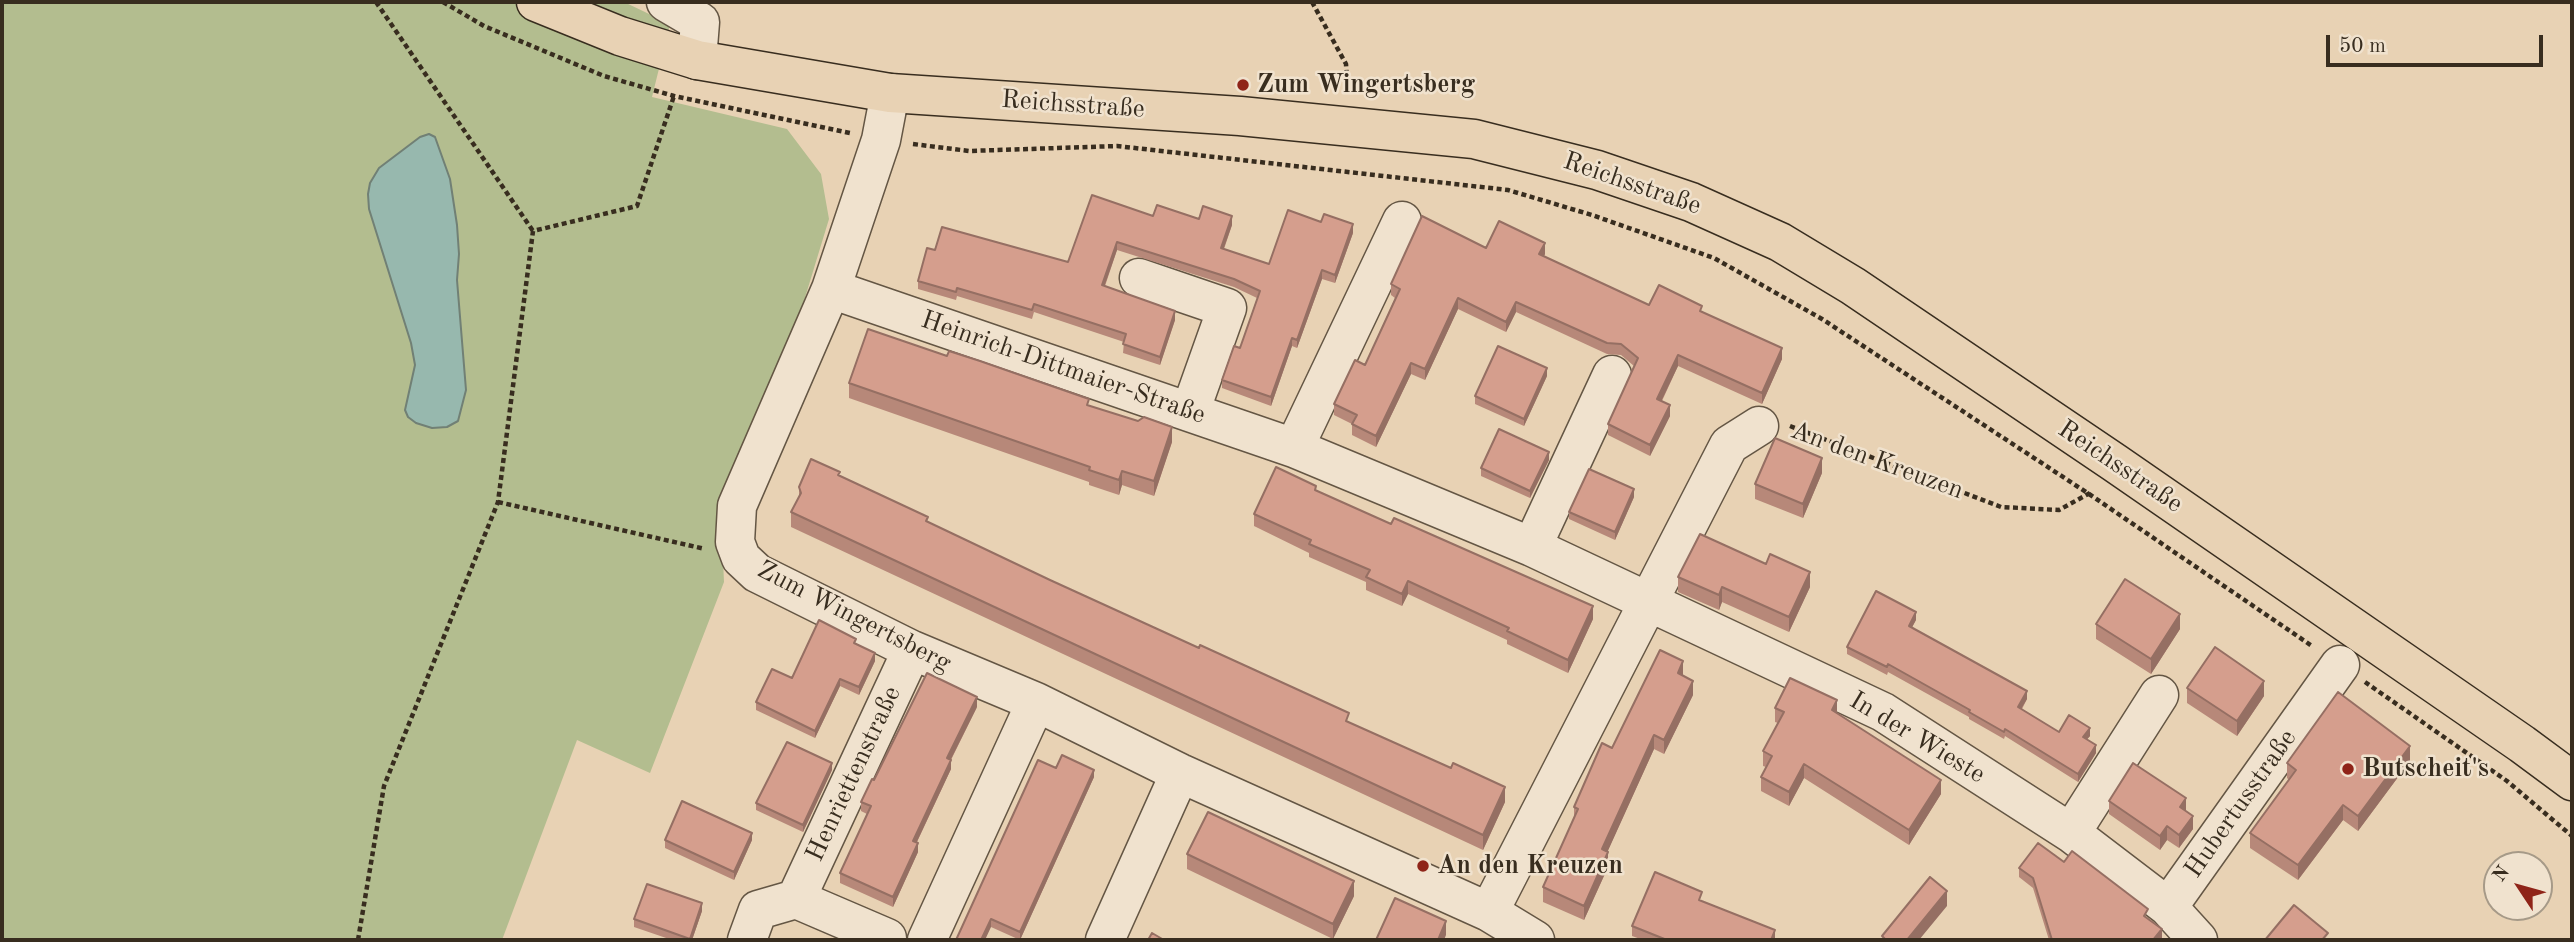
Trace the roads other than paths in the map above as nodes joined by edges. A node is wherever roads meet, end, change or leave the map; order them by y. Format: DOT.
graph roads {
  1 [pos="536,2"];
  2 [pos="666,2"];
  3 [pos="697,60"];
  4 [pos="890,93"];
  5 [pos="1402,221"];
  6 [pos="1139,278"];
  7 [pos="831,289"];
  8 [pos="1612,375"];
  9 [pos="1190,412"];
  10 [pos="1759,426"];
  11 [pos="1294,448"];
  12 [pos="1532,547"];
  13 [pos="1646,603"];
  14 [pos="912,650"];
  15 [pos="2340,665"];
  16 [pos="2159,695"];
  17 [pos="1036,702"];
  18 [pos="1180,773"];
  19 [pos="2572,781"];
  20 [pos="2071,833"];
  21 [pos="796,899"];
  22 [pos="2168,907"];
  23 [pos="1489,912"];
  24 [pos="887,938"];
  25 [pos="750,940"];
  26 [pos="927,940"];
  27 [pos="1105,940"];
  28 [pos="1535,940"];
  29 [pos="2198,940"];
  1 -- 3 [label="main road, Reichsstraße"];
  2 -- 3 [label="street"];
  3 -- 4 [label="main road, Reichsstraße"];
  4 -- 7 [label="street, Zum Wingertsberg"];
  4 -- 19 [label="main road, Reichsstraße"];
  5 -- 11 [label="street"];
  6 -- 9 [label="street"];
  7 -- 9 [label="street, Heinrich-Dittmaier-Straße"];
  7 -- 14 [label="street, Zum Wingertsberg"];
  8 -- 12 [label="street"];
  9 -- 11 [label="street, Heinrich-Dittmaier-Straße"];
  10 -- 13 [label="street, An den Kreuzen"];
  11 -- 12 [label="street, Heinrich-Dittmaier-Straße"];
  12 -- 13 [label="street, Heinrich-Dittmaier-Straße"];
  13 -- 20 [label="street, In der Wieste"];
  13 -- 23 [label="street, An den Kreuzen"];
  14 -- 17 [label="street, Zum Wingertsberg"];
  14 -- 21 [label="street, Henriettenstraße"];
  15 -- 22 [label="street, Hubertusstraße"];
  16 -- 20 [label="street"];
  17 -- 18 [label="street, Zum Wingertsberg"];
  17 -- 26 [label="street"];
  18 -- 23 [label="street, Zum Wingertsberg"];
  18 -- 27 [label="street"];
  20 -- 22 [label="street, In der Wieste"];
  21 -- 24 [label="street"];
  21 -- 25 [label="street"];
  22 -- 29 [label="street, Hubertusstraße"];
  23 -- 28 [label="street, Zum Wingertsberg"];
}
